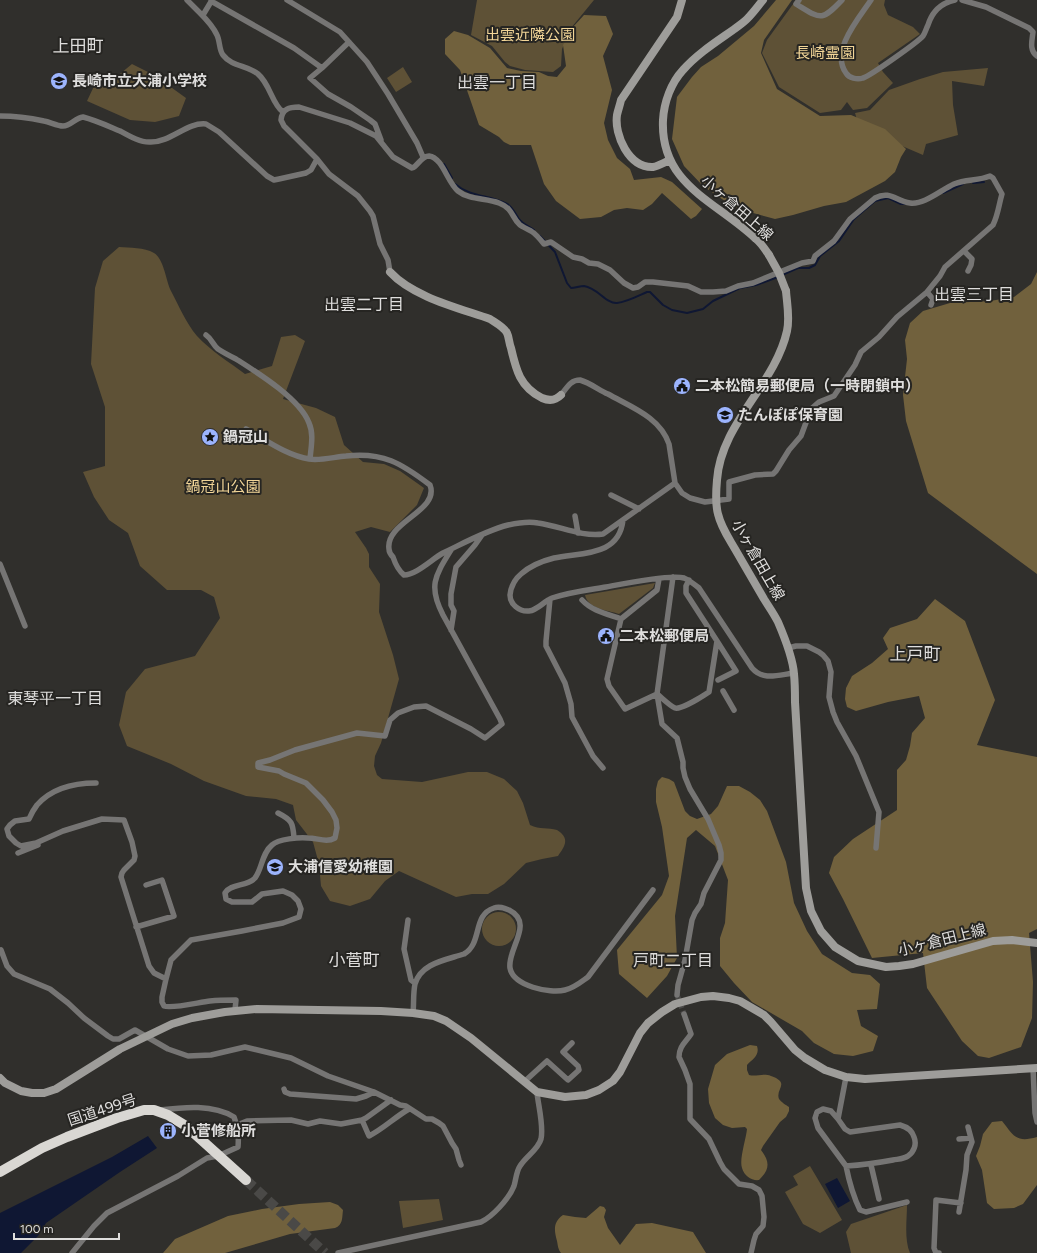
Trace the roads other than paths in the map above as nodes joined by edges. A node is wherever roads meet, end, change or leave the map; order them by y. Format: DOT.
graph roads {
  1 [pos="187,0"];
  2 [pos="212,0"];
  3 [pos="287,0"];
  4 [pos="682,0"];
  5 [pos="763,0"];
  6 [pos="799,0"];
  7 [pos="842,0"];
  8 [pos="872,0"];
  9 [pos="955,0"];
  10 [pos="962,0"];
  11 [pos="203,14"];
  12 [pos="349,42"];
  13 [pos="1037,56"];
  14 [pos="322,68"];
  15 [pos="283,112"];
  16 [pos="0,116"];
  17 [pos="383,143"];
  18 [pos="423,157"];
  19 [pos="317,159"];
  20 [pos="670,160"];
  21 [pos="964,251"];
  22 [pos="968,271"];
  23 [pos="390,272"];
  24 [pos="927,292"];
  25 [pos="931,305"];
  26 [pos="206,335"];
  27 [pos="561,395"];
  28 [pos="246,429"];
  29 [pos="310,459"];
  30 [pos="674,483"];
  31 [pos="612,495"];
  32 [pos="716,501"];
  33 [pos="639,508"];
  34 [pos="575,516"];
  35 [pos="623,520"];
  36 [pos="578,533"];
  37 [pos="482,534"];
  38 [pos="451,550"];
  39 [pos="0,564"];
  40 [pos="673,577"];
  41 [pos="660,578"];
  42 [pos="689,580"];
  43 [pos="550,599"];
  44 [pos="582,600"];
  45 [pos="621,619"];
  46 [pos="25,626"];
  47 [pos="451,630"];
  48 [pos="717,641"];
  49 [pos="788,648"];
  50 [pos="794,673"];
  51 [pos="718,680"];
  52 [pos="722,691"];
  53 [pos="657,694"];
  54 [pos="734,710"];
  55 [pos="603,768"];
  56 [pos="96,783"];
  57 [pos="278,813"];
  58 [pos="45,838"];
  59 [pos="294,838"];
  60 [pos="876,848"];
  61 [pos="18,853"];
  62 [pos="146,885"];
  63 [pos="653,890"];
  64 [pos="408,920"];
  65 [pos="136,927"];
  66 [pos="1036,943"];
  67 [pos="0,951"];
  68 [pos="166,979"];
  69 [pos="415,983"];
  70 [pos="677,995"];
  71 [pos="235,1010"];
  72 [pos="413,1013"];
  73 [pos="684,1014"];
  74 [pos="146,1037"];
  75 [pos="572,1043"];
  76 [pos="1035,1068"];
  77 [pos="846,1077"];
  78 [pos="0,1078"];
  79 [pos="524,1082"];
  80 [pos="284,1089"];
  81 [pos="374,1092"];
  82 [pos="537,1092"];
  83 [pos="391,1100"];
  84 [pos="409,1109"];
  85 [pos="154,1110"];
  86 [pos="838,1119"];
  87 [pos="362,1120"];
  88 [pos="1037,1122"];
  89 [pos="237,1125"];
  90 [pos="968,1127"];
  91 [pos="971,1138"];
  92 [pos="958,1139"];
  93 [pos="218,1156"];
  94 [pos="461,1165"];
  95 [pos="871,1165"];
  96 [pos="846,1166"];
  97 [pos="0,1172"];
  98 [pos="246,1180"];
  99 [pos="879,1199"];
  100 [pos="908,1202"];
  101 [pos="961,1203"];
  102 [pos="959,1212"];
  103 [pos="354,1251"];
  104 [pos="364,1251"];
  105 [pos="72,1253"];
  106 [pos="338,1253"];
  107 [pos="751,1253"];
  108 [pos="939,1253"];
  1 -- 11 [label="street"];
  2 -- 11 [label="street"];
  2 -- 14 [label="street"];
  3 -- 12 [label="street"];
  4 -- 20 [label="street"];
  5 -- 20 [label="street, 小ヶ倉田上線"];
  6 -- 7 [label="street"];
  8 -- 9 [label="street"];
  10 -- 13 [label="street"];
  11 -- 15 [label="street"];
  12 -- 14 [label="street"];
  12 -- 18 [label="street"];
  14 -- 17 [label="street"];
  15 -- 17 [label="street"];
  15 -- 19 [label="street"];
  16 -- 19 [label="street"];
  17 -- 18 [label="street"];
  18 -- 21 [label="street"];
  19 -- 23 [label="street"];
  20 -- 32 [label="street, 小ヶ倉田上線, bridge"];
  21 -- 22 [label="street"];
  21 -- 24 [label="street"];
  23 -- 27 [label="street"];
  24 -- 25 [label="street"];
  24 -- 32 [label="street"];
  26 -- 29 [label="street"];
  27 -- 30 [label="street"];
  28 -- 29 [label="street"];
  29 -- 38 [label="street"];
  30 -- 32 [label="street"];
  30 -- 33 [label="street"];
  31 -- 33 [label="street"];
  32 -- 49 [label="street, 小ヶ倉田上線"];
  33 -- 35 [label="street"];
  34 -- 36 [label="street"];
  35 -- 36 [label="street"];
  35 -- 43 [label="street"];
  36 -- 37 [label="street"];
  37 -- 38 [label="street"];
  37 -- 47 [label="street"];
  38 -- 47 [label="street"];
  39 -- 46 [label="street"];
  40 -- 41 [label="street"];
  40 -- 42 [label="street"];
  40 -- 53 [label="street"];
  41 -- 43 [label="street"];
  41 -- 45 [label="street"];
  42 -- 48 [label="street"];
  42 -- 50 [label="street"];
  43 -- 55 [label="street"];
  44 -- 45 [label="street"];
  45 -- 53 [label="street"];
  47 -- 59 [label="street"];
  48 -- 51 [label="street"];
  48 -- 53 [label="street"];
  49 -- 50 [label="street, 小ヶ倉田上線"];
  49 -- 60 [label="street"];
  50 -- 66 [label="street, 小ヶ倉田上線"];
  52 -- 54 [label="street"];
  53 -- 70 [label="street"];
  56 -- 58 [label="street"];
  57 -- 59 [label="street"];
  58 -- 61 [label="street"];
  58 -- 65 [label="street"];
  59 -- 68 [label="street"];
  62 -- 65 [label="street"];
  63 -- 69 [label="street"];
  64 -- 69 [label="street"];
  65 -- 68 [label="street"];
  67 -- 74 [label="street"];
  68 -- 71 [label="street"];
  69 -- 72 [label="street"];
  71 -- 72 [label="street"];
  71 -- 74 [label="street"];
  72 -- 79 [label="street"];
  73 -- 107 [label="street"];
  74 -- 78 [label="street"];
  74 -- 81 [label="street"];
  75 -- 79 [label="street"];
  76 -- 77 [label="street"];
  76 -- 88 [label="street"];
  77 -- 82 [label="street"];
  77 -- 86 [label="street"];
  79 -- 82 [label="street"];
  80 -- 81 [label="street"];
  81 -- 83 [label="street"];
  82 -- 104 [label="street"];
  83 -- 84 [label="street"];
  83 -- 87 [label="street"];
  84 -- 87 [label="street"];
  84 -- 94 [label="street"];
  85 -- 89 [label="street"];
  85 -- 93 [label="highway, 国道499号"];
  85 -- 97 [label="highway, 国道499号"];
  86 -- 95 [label="street"];
  86 -- 96 [label="street"];
  87 -- 89 [label="street"];
  89 -- 93 [label="street"];
  90 -- 91 [label="street"];
  91 -- 92 [label="street"];
  91 -- 101 [label="street"];
  93 -- 98 [label="highway, 国道499号"];
  93 -- 105 [label="street"];
  95 -- 96 [label="street"];
  95 -- 99 [label="street"];
  96 -- 100 [label="street"];
  101 -- 102 [label="street"];
  101 -- 108 [label="street"];
  103 -- 104 [label="street"];
  103 -- 106 [label="street"];
}
